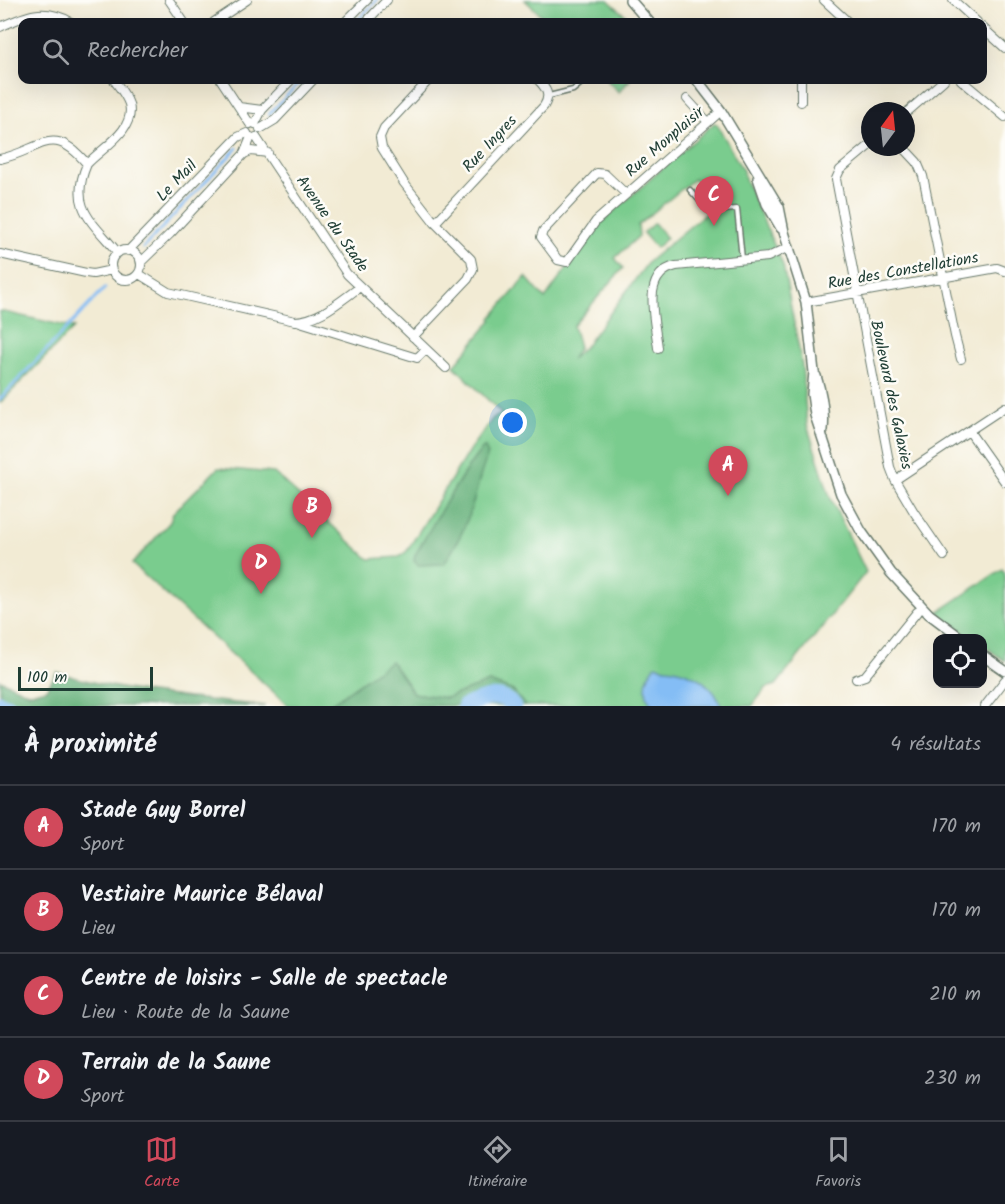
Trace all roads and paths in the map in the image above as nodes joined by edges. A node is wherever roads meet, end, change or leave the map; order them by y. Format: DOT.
graph roads {
  1 [pos="169,0"];
  2 [pos="247,0"];
  3 [pos="367,0"];
  4 [pos="387,0"];
  5 [pos="824,0"];
  6 [pos="953,0"];
  7 [pos="631,3"];
  8 [pos="21,18"];
  9 [pos="61,18"];
  10 [pos="181,18"];
  11 [pos="220,18"];
  12 [pos="349,18"];
  13 [pos="370,18"];
  14 [pos="645,18"];
  15 [pos="844,18"];
  16 [pos="973,18"];
  17 [pos="18,19"];
  18 [pos="0,27"];
  19 [pos="987,32"];
  20 [pos="1005,48"];
  21 [pos="117,84"];
  22 [pos="224,84"];
  23 [pos="287,84"];
  24 [pos="309,84"];
  25 [pos="425,84"];
  26 [pos="542,84"];
  27 [pos="580,84"];
  28 [pos="700,84"];
  29 [pos="801,84"];
  30 [pos="939,84"];
  31 [pos="967,84"];
  32 [pos="548,96"];
  33 [pos="687,99"];
  34 [pos="801,102"];
  35 [pos="915,105"];
  36 [pos="239,107"];
  37 [pos="262,110"];
  38 [pos="721,111"];
  39 [pos="1005,117"];
  40 [pos="708,122"];
  41 [pos="253,131"];
  42 [pos="861,152"];
  43 [pos="268,153"];
  44 [pos="244,154"];
  45 [pos="911,156"];
  46 [pos="0,159"];
  47 [pos="87,164"];
  48 [pos="690,190"];
  49 [pos="626,194"];
  50 [pos="435,223"];
  51 [pos="789,247"];
  52 [pos="128,251"];
  53 [pos="118,253"];
  54 [pos="0,254"];
  55 [pos="742,260"];
  56 [pos="141,262"];
  57 [pos="111,270"];
  58 [pos="1005,271"];
  59 [pos="139,274"];
  60 [pos="944,276"];
  61 [pos="360,287"];
  62 [pos="856,293"];
  63 [pos="806,302"];
  64 [pos="299,321"];
  65 [pos="413,337"];
  66 [pos="658,348"];
  67 [pos="426,350"];
  68 [pos="962,359"];
  69 [pos="446,368"];
  70 [pos="1005,407"];
  71 [pos="969,431"];
  72 [pos="895,480"];
  73 [pos="1005,482"];
  74 [pos="944,556"];
  75 [pos="923,608"];
  76 [pos="954,634"];
  77 [pos="987,658"];
  78 [pos="1005,671"];
  79 [pos="856,680"];
  80 [pos="1005,680"];
  81 [pos="985,706"];
  1 -- 10 [label="street"];
  2 -- 11 [label="street"];
  3 -- 12 [label="street"];
  4 -- 13 [label="street"];
  5 -- 15 [label="street"];
  6 -- 16 [label="street"];
  7 -- 14 [label="street"];
  8 -- 9 [label="street"];
  17 -- 18 [label="street"];
  19 -- 20 [label="street"];
  21 -- 47 [label="street"];
  22 -- 36 [label="street, Avenue du Stade"];
  23 -- 37 [label="street, Le Mail"];
  24 -- 41 [label="street, Le Mail"];
  25 -- 50 [label="street"];
  26 -- 32 [label="street"];
  27 -- 32 [label="lane"];
  28 -- 38 [label="street"];
  29 -- 34 [label="street"];
  30 -- 35 [label="street"];
  31 -- 39 [label="street"];
  32 -- 50 [label="street, Rue Ingres"];
  33 -- 40 [label="street"];
  36 -- 37 [label="street"];
  36 -- 41 [label="street, Avenue du Stade"];
  37 -- 41 [label="street, Le Mail"];
  38 -- 40 [label="street, Rue Monplaisir"];
  38 -- 51 [label="street"];
  40 -- 49 [label="street, Rue Monplaisir"];
  41 -- 43 [label="street, Avenue du Stade"];
  41 -- 44 [label="street, Le Mail"];
  41 -- 52 [label="street, Le Mail"];
  42 -- 62 [label="street, Boulevard des Galaxies"];
  43 -- 44 [label="street"];
  43 -- 61 [label="street, Avenue du Stade"];
  44 -- 56 [label="street, Le Mail"];
  45 -- 60 [label="street"];
  46 -- 47 [label="street"];
  47 -- 53 [label="street"];
  48 -- 55 [label="lane"];
  49 -- 49 [label="street, Rue Monplaisir"];
  50 -- 65 [label="street"];
  51 -- 55 [label="street"];
  51 -- 63 [label="street"];
  52 -- 53 [label="street"];
  52 -- 56 [label="street"];
  53 -- 57 [label="street"];
  54 -- 57 [label="street"];
  55 -- 66 [label="street"];
  56 -- 59 [label="street"];
  57 -- 59 [label="street"];
  58 -- 60 [label="street, Rue des Constellations"];
  59 -- 64 [label="street"];
  60 -- 62 [label="street, Rue des Constellations"];
  60 -- 68 [label="street"];
  61 -- 64 [label="street"];
  61 -- 65 [label="street, Avenue du Stade"];
  62 -- 63 [label="street, Rue des Constellations"];
  62 -- 72 [label="street, Boulevard des Galaxies"];
  63 -- 75 [label="street"];
  64 -- 67 [label="street"];
  65 -- 67 [label="street, Avenue du Stade"];
  67 -- 69 [label="street, Avenue du Stade"];
  70 -- 71 [label="street, Boulevard des Galaxies"];
  71 -- 72 [label="street, Boulevard des Galaxies"];
  71 -- 73 [label="street"];
  72 -- 74 [label="street"];
  75 -- 76 [label="street"];
  75 -- 79 [label="street"];
  77 -- 78 [label="street"];
  80 -- 81 [label="street"];
}
